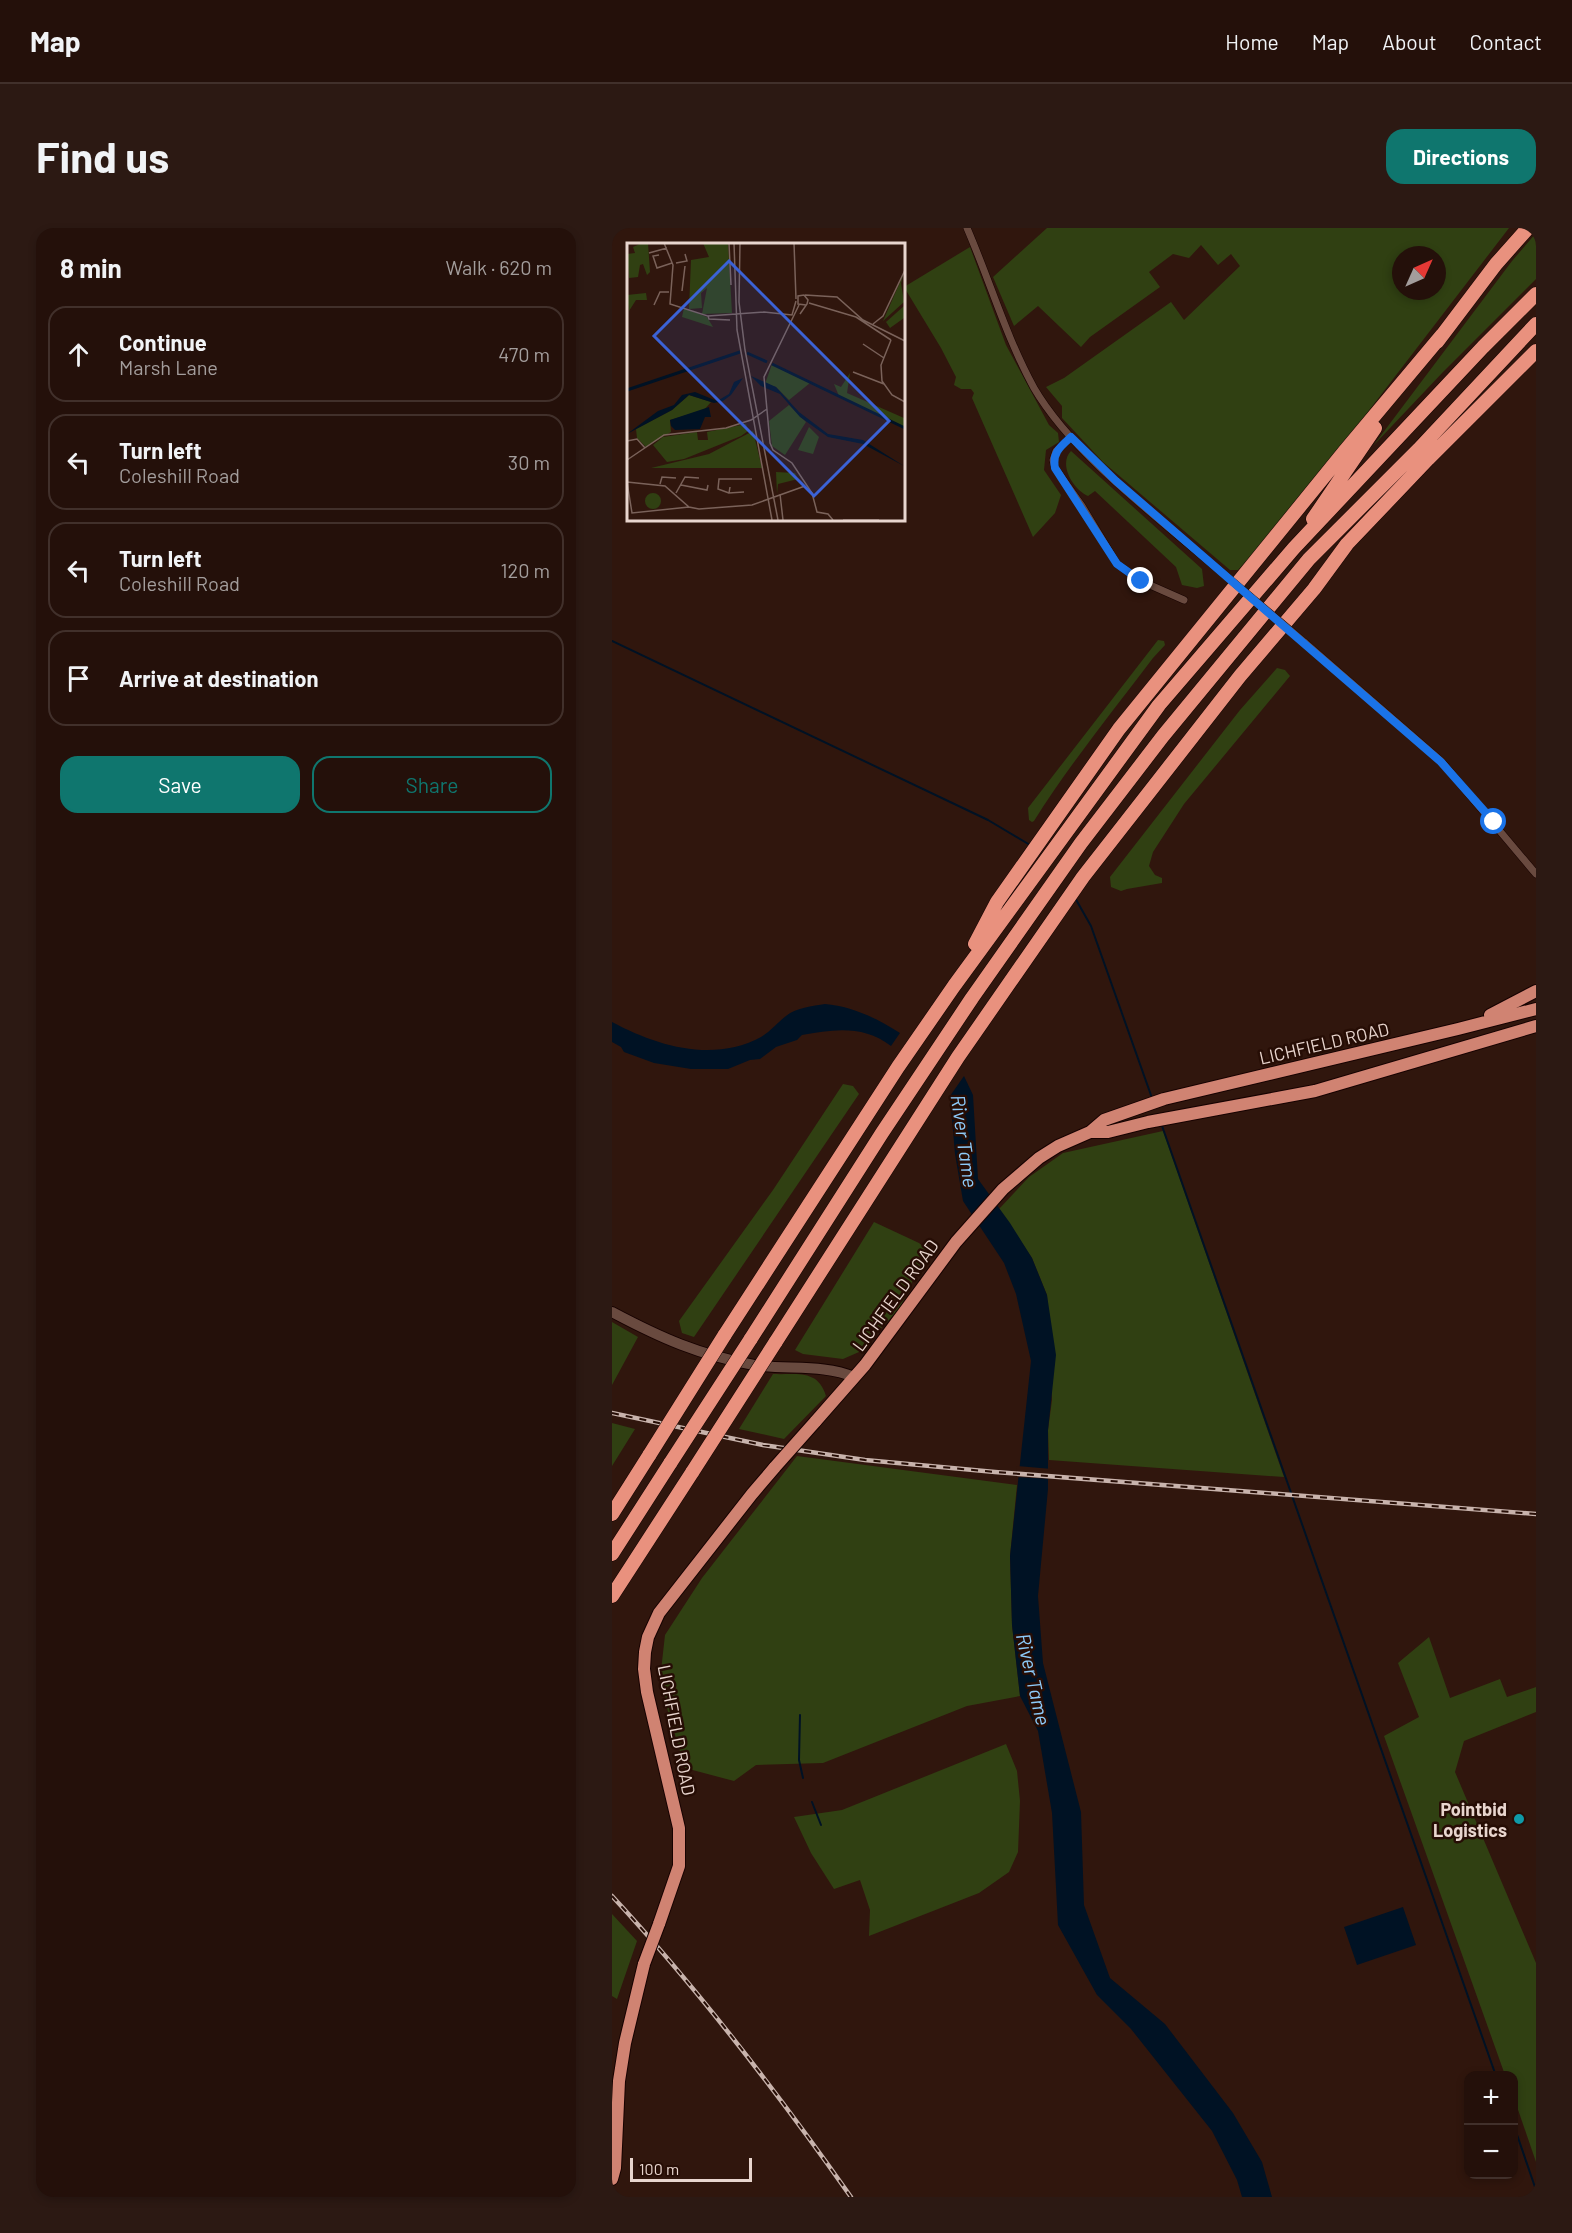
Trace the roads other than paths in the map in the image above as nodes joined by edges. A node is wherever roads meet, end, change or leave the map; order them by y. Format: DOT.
graph roads {
  1 [pos="967,228"];
  2 [pos="1528,228"];
  3 [pos="1536,294"];
  4 [pos="1536,324"];
  5 [pos="1443,335"];
  6 [pos="1536,351"];
  7 [pos="1536,364"];
  8 [pos="1071,437"];
  9 [pos="1294,548"];
  10 [pos="1314,589"];
  11 [pos="1184,600"];
  12 [pos="1536,874"];
  13 [pos="954,986"];
  14 [pos="1536,991"];
  15 [pos="1536,1009"];
  16 [pos="1536,1026"];
  17 [pos="1458,1029"];
  18 [pos="1090,1132"];
  19 [pos="612,1312"];
  20 [pos="825,1370"];
  21 [pos="854,1377"];
  22 [pos="845,1387"];
  23 [pos="612,1514"];
  24 [pos="612,1554"];
  25 [pos="612,1596"];
  26 [pos="616,2080"];
  27 [pos="612,2179"];
  1 -- 8 [label="street"];
  2 -- 5 [label="highway"];
  3 -- 9 [label="highway"];
  4 -- 24 [label="highway, bridge"];
  5 -- 9 [label="highway"];
  5 -- 13 [label="highway"];
  6 -- 10 [label="highway"];
  7 -- 10 [label="highway"];
  8 -- 11 [label="street"];
  8 -- 12 [label="street, bridge"];
  9 -- 13 [label="highway"];
  10 -- 25 [label="highway, bridge"];
  13 -- 23 [label="highway, bridge"];
  14 -- 17 [label="highway"];
  15 -- 17 [label="highway, LICHFIELD ROAD"];
  16 -- 18 [label="highway, LICHFIELD ROAD"];
  17 -- 18 [label="highway, LICHFIELD ROAD"];
  18 -- 21 [label="highway, LICHFIELD ROAD"];
  19 -- 20 [label="main road"];
  20 -- 21 [label="main road"];
  20 -- 22 [label="main road"];
  21 -- 22 [label="highway, LICHFIELD ROAD"];
  22 -- 26 [label="highway, LICHFIELD ROAD, bridge"];
  26 -- 27 [label="highway, LICHFIELD ROAD"];
}
